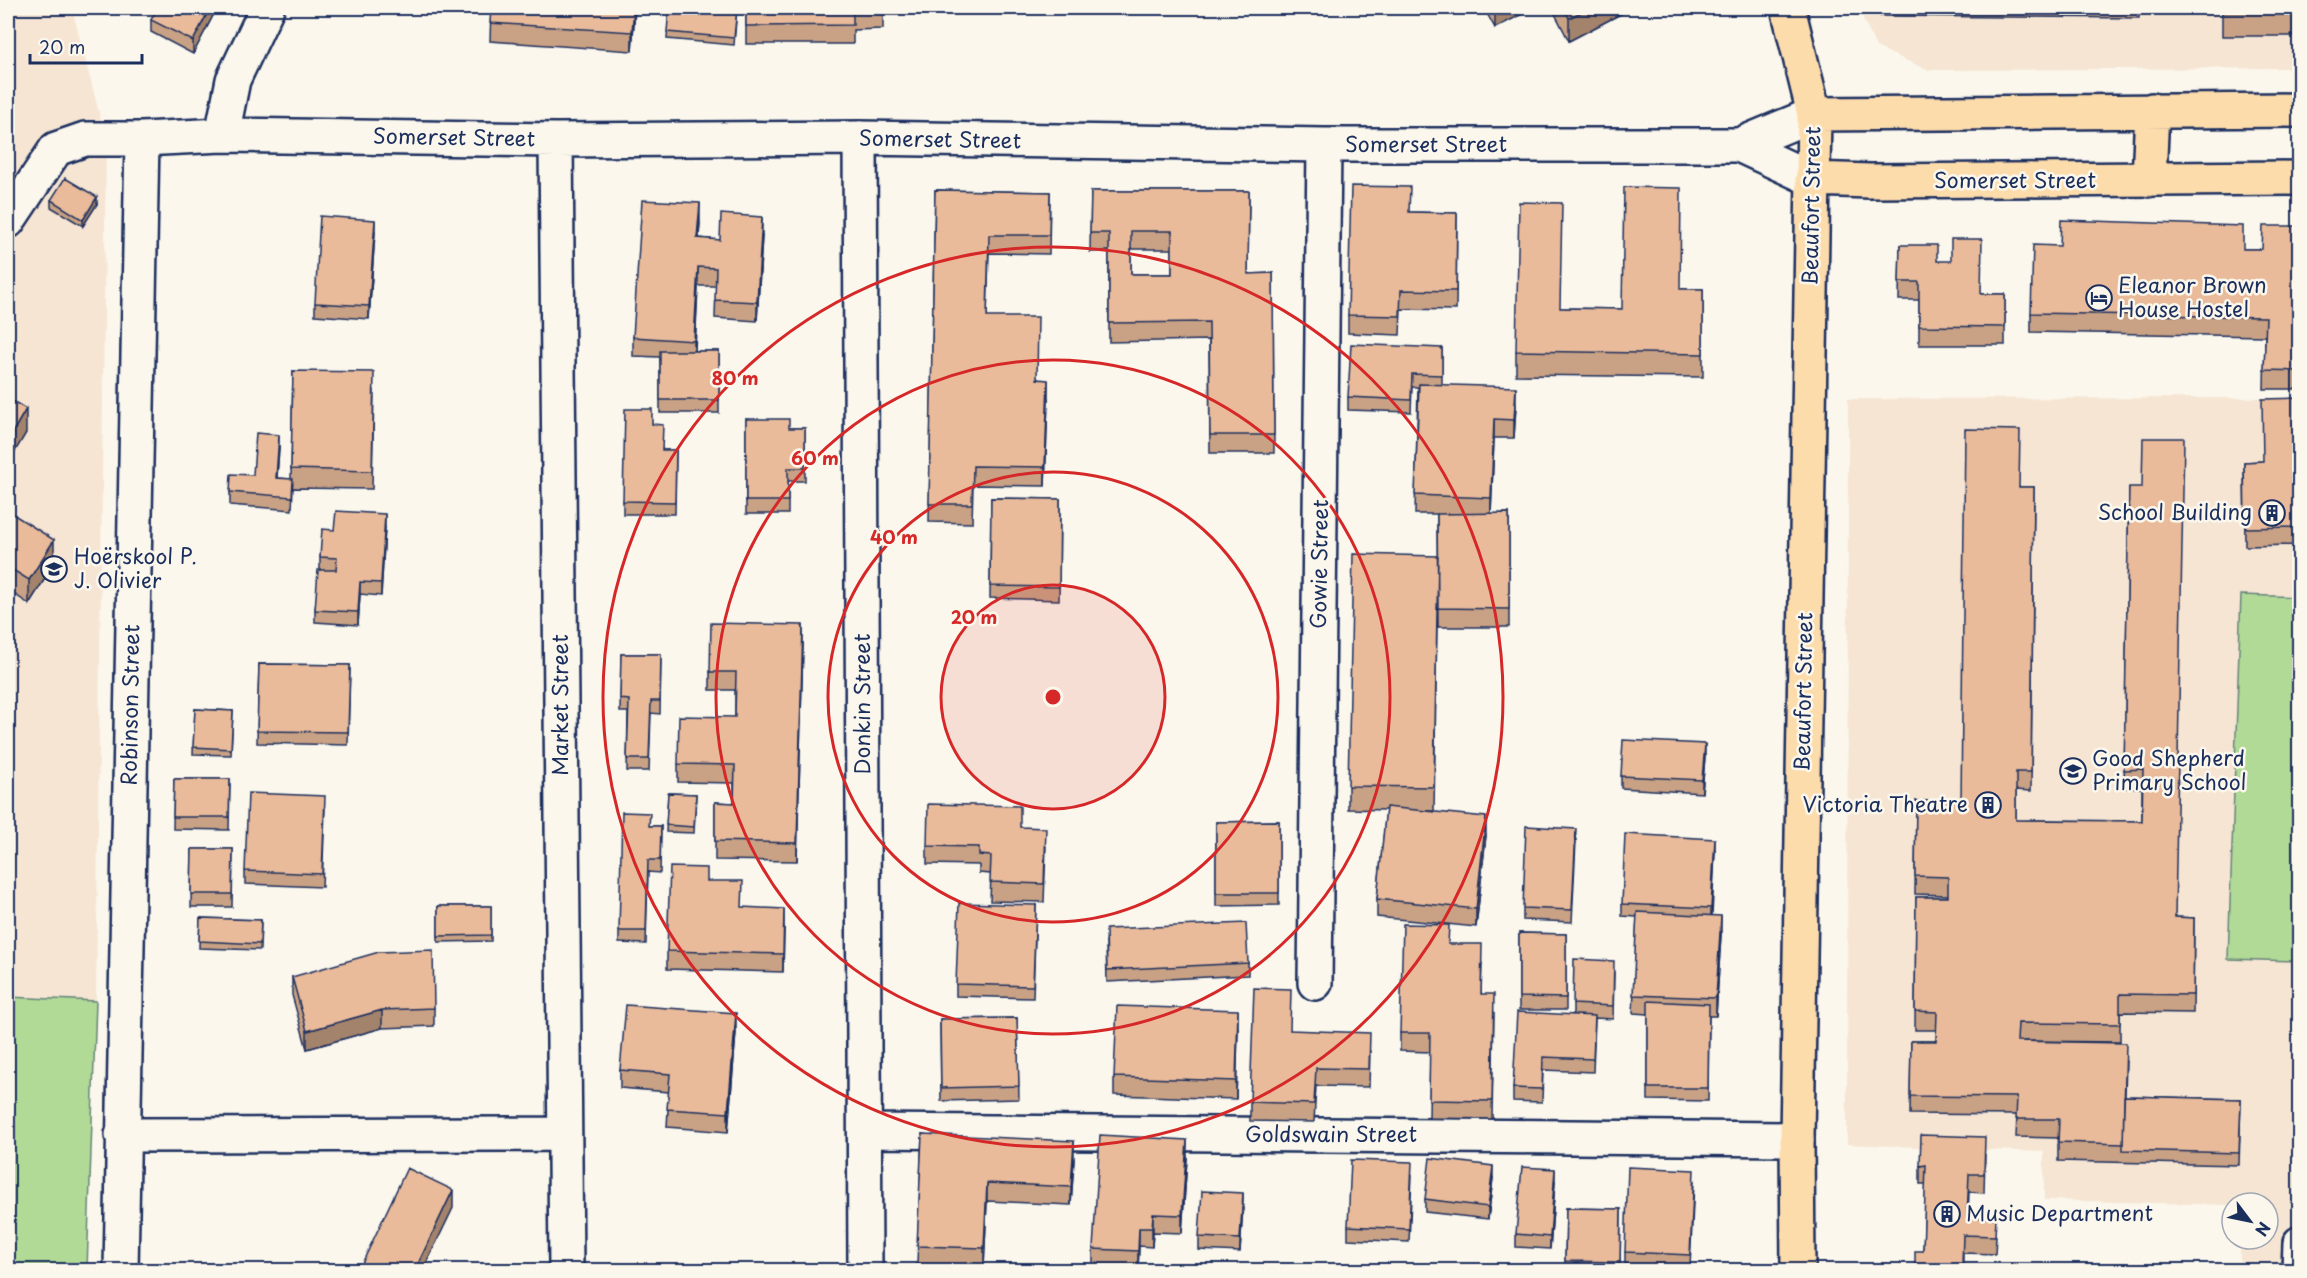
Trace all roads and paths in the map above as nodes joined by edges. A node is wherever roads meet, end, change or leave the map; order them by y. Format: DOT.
graph roads {
  1 [pos="267,8"];
  2 [pos="1788,8"];
  3 [pos="2152,110"];
  4 [pos="2300,110"];
  5 [pos="1814,114"];
  6 [pos="222,135"];
  7 [pos="860,138"];
  8 [pos="141,140"];
  9 [pos="556,140"];
  10 [pos="1324,145"];
  11 [pos="1739,145"];
  12 [pos="2300,178"];
  13 [pos="1812,179"];
  14 [pos="2150,180"];
  15 [pos="8,221"];
  16 [pos="1315,983"];
  17 [pos="866,1131"];
  18 [pos="564,1134"];
  19 [pos="122,1135"];
  20 [pos="1797,1139"];
  21 [pos="2300,1244"];
  22 [pos="121,1270"];
  23 [pos="566,1270"];
  24 [pos="865,1270"];
  25 [pos="1798,1270"];
  26 [pos="2299,1270"];
  1 -- 6 [label="street"];
  2 -- 5 [label="main road, Beaufort Street"];
  3 -- 4 [label="main road, Somerset Street"];
  3 -- 5 [label="main road, Somerset Street"];
  3 -- 14 [label="main road"];
  5 -- 11 [label="street, Somerset Street"];
  5 -- 13 [label="main road, Beaufort Street"];
  6 -- 8 [label="street, Somerset Street"];
  6 -- 9 [label="street, Somerset Street"];
  7 -- 9 [label="street, Somerset Street"];
  7 -- 10 [label="street, Somerset Street"];
  7 -- 17 [label="street, Donkin Street"];
  8 -- 15 [label="street, Somerset Street"];
  8 -- 19 [label="street, Robinson Street"];
  9 -- 18 [label="street, Market Street"];
  10 -- 11 [label="street, Somerset Street"];
  10 -- 16 [label="street, Gowie Street"];
  11 -- 13 [label="street, Somerset Street"];
  12 -- 14 [label="main road, Somerset Street"];
  13 -- 14 [label="main road, Somerset Street"];
  13 -- 20 [label="main road, Beaufort Street"];
  17 -- 20 [label="street, Goldswain Street"];
  17 -- 24 [label="street, Donkin Street"];
  18 -- 19 [label="street"];
  18 -- 23 [label="street, Market Street"];
  19 -- 22 [label="street, Robinson Street"];
  20 -- 25 [label="main road, Beaufort Street"];
  21 -- 26 [label="street"];
}
